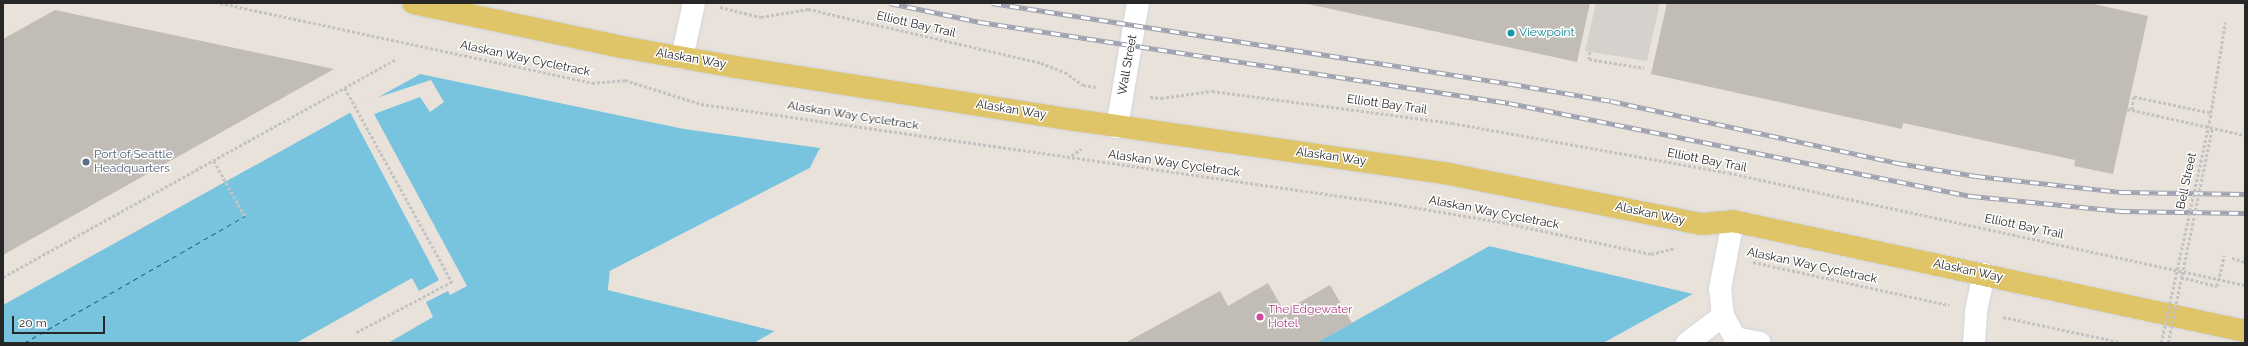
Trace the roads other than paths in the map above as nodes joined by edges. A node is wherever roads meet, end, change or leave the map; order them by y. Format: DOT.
graph roads {
  1 [pos="413,3"];
  2 [pos="694,3"];
  3 [pos="1138,3"];
  4 [pos="682,58"];
  5 [pos="1117,127"];
  6 [pos="1733,220"];
  7 [pos="1984,274"];
  8 [pos="1723,316"];
  9 [pos="2245,331"];
  10 [pos="1687,343"];
  11 [pos="1760,343"];
  12 [pos="1974,343"];
  1 -- 4 [label="main road, Alaskan Way"];
  2 -- 4 [label="street"];
  3 -- 5 [label="street, Wall Street"];
  4 -- 5 [label="main road, Alaskan Way"];
  5 -- 6 [label="main road, Alaskan Way"];
  6 -- 7 [label="main road, Alaskan Way"];
  6 -- 8 [label="street"];
  7 -- 9 [label="main road, Alaskan Way"];
  7 -- 12 [label="street"];
  8 -- 10 [label="street"];
  8 -- 11 [label="street"];
}
